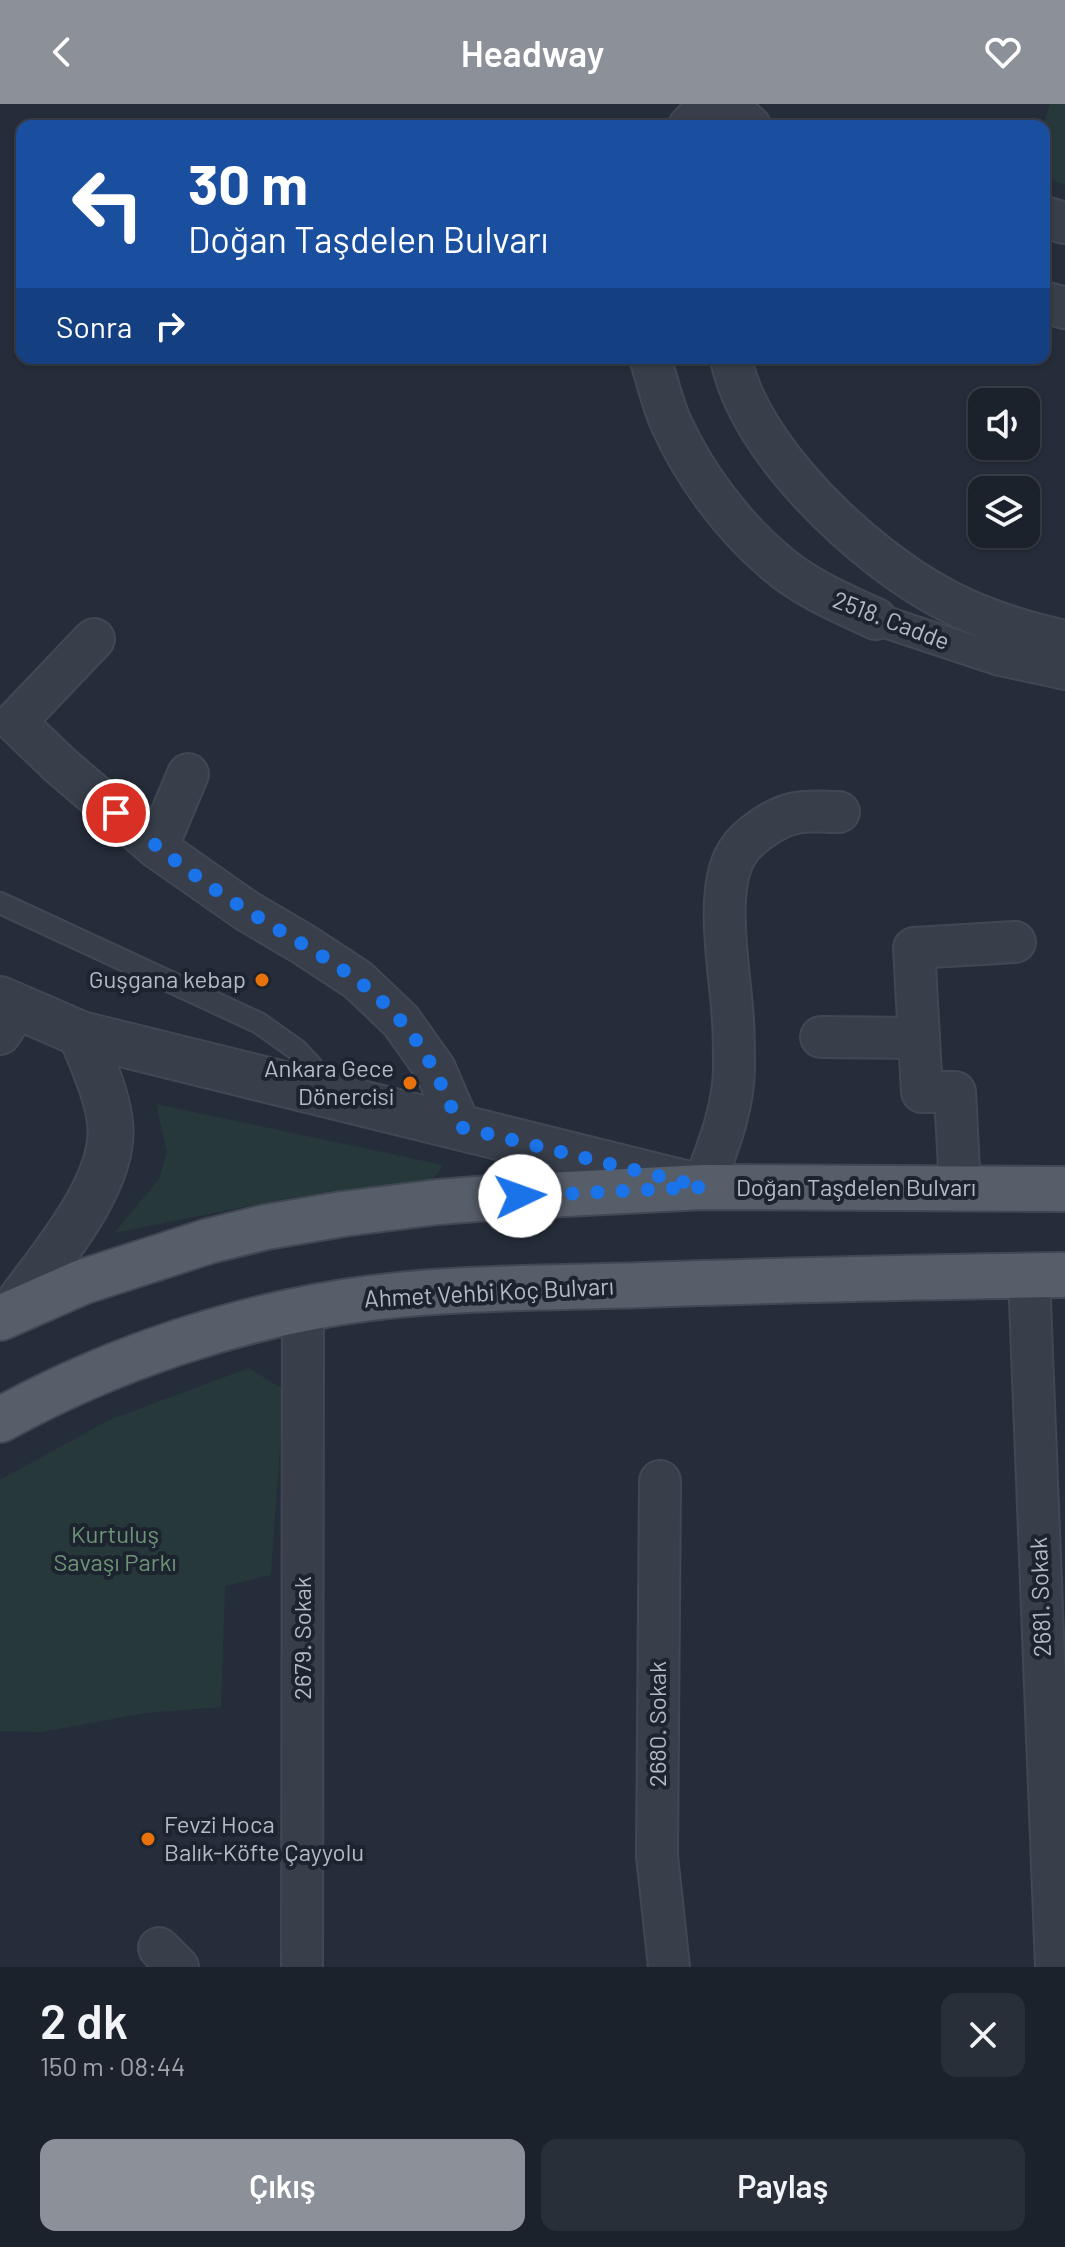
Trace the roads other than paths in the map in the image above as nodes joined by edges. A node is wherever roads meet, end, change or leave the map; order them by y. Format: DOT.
graph roads {
  1 [pos="711,104"];
  2 [pos="725,104"];
  3 [pos="695,120"];
  4 [pos="743,120"];
  5 [pos="652,364"];
  6 [pos="732,364"];
  7 [pos="876,619"];
  8 [pos="94,639"];
  9 [pos="1065,641"];
  10 [pos="1065,674"];
  11 [pos="188,774"];
  12 [pos="839,812"];
  13 [pos="157,848"];
  14 [pos="0,903"];
  15 [pos="1015,942"];
  16 [pos="4,1013"];
  17 [pos="81,1034"];
  18 [pos="821,1037"];
  19 [pos="919,1038"];
  20 [pos="326,1094"];
  21 [pos="460,1127"];
  22 [pos="703,1187"];
  23 [pos="960,1188"];
  24 [pos="1065,1189"];
  25 [pos="1047,1276"];
  26 [pos="303,1309"];
  27 [pos="6,1314"];
  28 [pos="0,1420"];
  29 [pos="660,1481"];
  30 [pos="302,1967"];
  31 [pos="669,1967"];
  32 [pos="1056,1967"];
  1 -- 3 [label="street"];
  2 -- 4 [label="street"];
  5 -- 7 [label="street, 2518. Cadde"];
  6 -- 9 [label="street, 2518. Cadde"];
  7 -- 10 [label="street, 2518. Cadde"];
  8 -- 13 [label="street"];
  11 -- 13 [label="street"];
  12 -- 22 [label="street"];
  13 -- 21 [label="street"];
  14 -- 20 [label="lane"];
  15 -- 19 [label="street"];
  16 -- 17 [label="street, Doğan Taşdelen Bulvarı"];
  17 -- 20 [label="street, Doğan Taşdelen Bulvarı"];
  17 -- 27 [label="street"];
  18 -- 19 [label="street"];
  19 -- 23 [label="street"];
  20 -- 21 [label="street, Doğan Taşdelen Bulvarı"];
  21 -- 22 [label="street, Doğan Taşdelen Bulvarı"];
  22 -- 23 [label="main road, Doğan Taşdelen Bulvarı"];
  22 -- 27 [label="main road"];
  23 -- 24 [label="main road, Doğan Taşdelen Bulvarı"];
  25 -- 26 [label="main road, Ahmet Vehbi Koç Bulvarı"];
  25 -- 32 [label="street, 2681. Sokak"];
  26 -- 28 [label="main road, Ahmet Vehbi Koç Bulvarı"];
  26 -- 30 [label="street, 2679. Sokak"];
  29 -- 31 [label="street, 2680. Sokak"];
}
